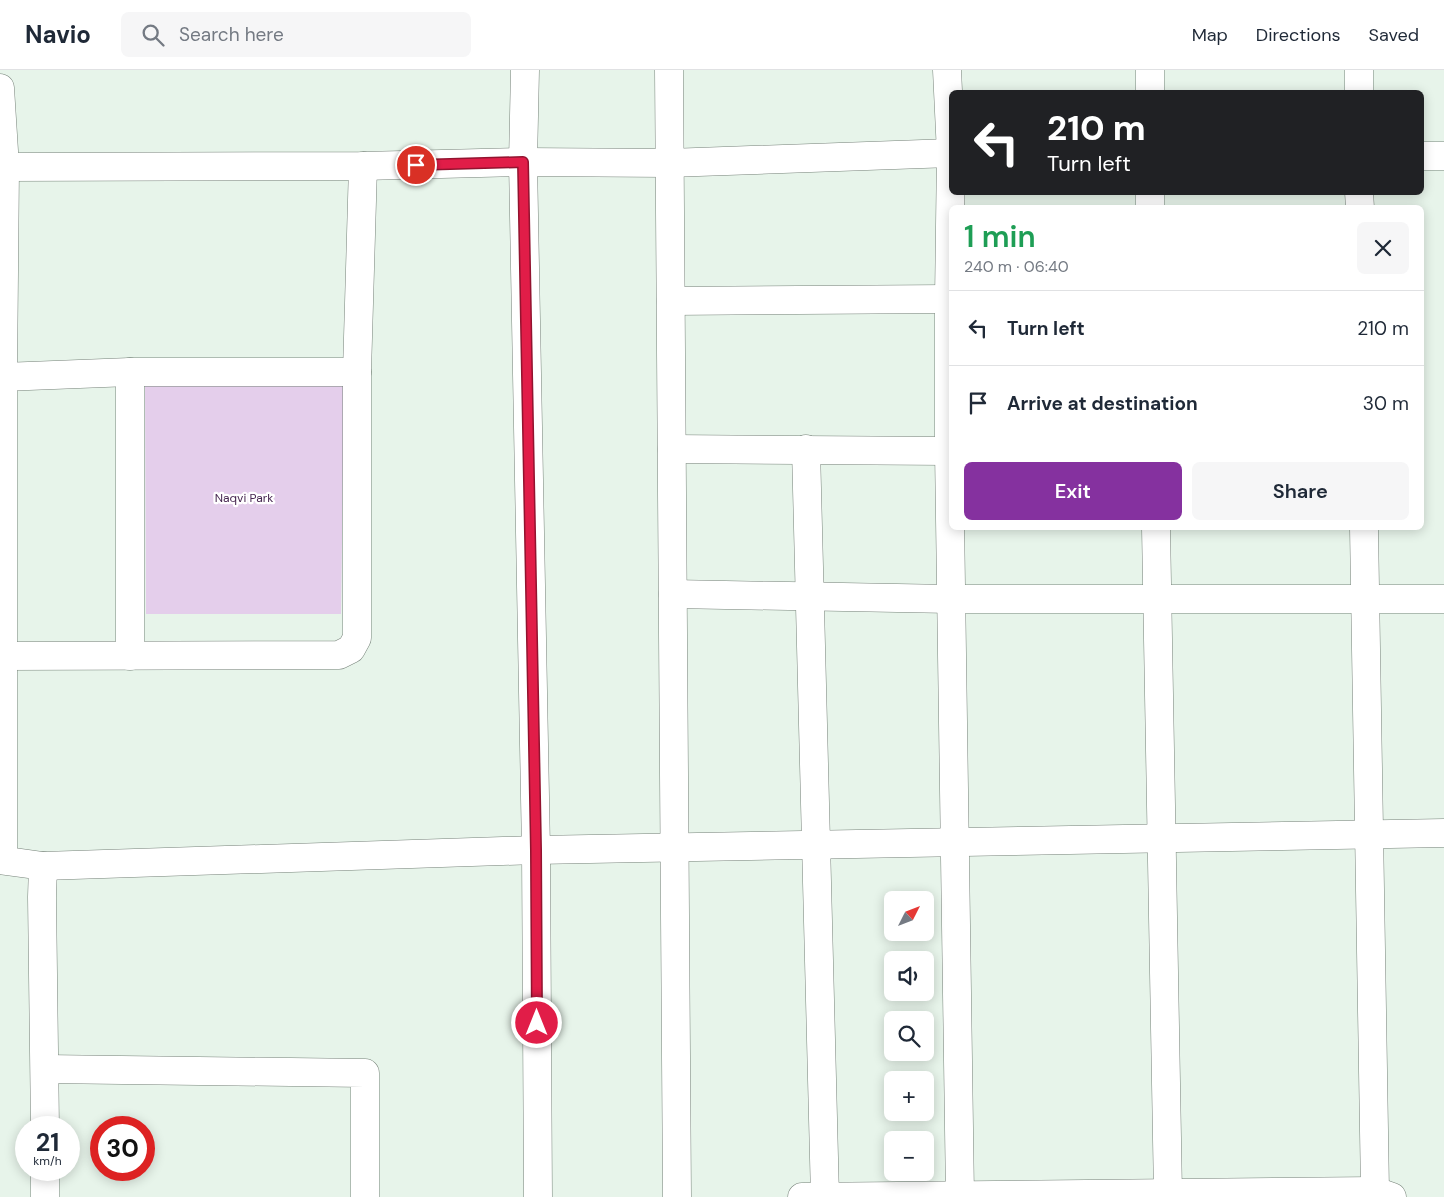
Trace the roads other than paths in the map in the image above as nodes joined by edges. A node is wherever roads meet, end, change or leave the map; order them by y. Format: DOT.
graph roads {
  1 [pos="525,70"];
  2 [pos="669,70"];
  3 [pos="947,70"];
  4 [pos="1150,70"];
  5 [pos="1359,70"];
  6 [pos="0,88"];
  7 [pos="1150,90"];
  8 [pos="1359,90"];
  9 [pos="949,112"];
  10 [pos="949,153"];
  11 [pos="1424,156"];
  12 [pos="1444,156"];
  13 [pos="523,162"];
  14 [pos="669,163"];
  15 [pos="363,166"];
  16 [pos="5,167"];
  17 [pos="949,299"];
  18 [pos="671,302"];
  19 [pos="130,372"];
  20 [pos="357,372"];
  21 [pos="3,376"];
  22 [pos="672,448"];
  23 [pos="806,449"];
  24 [pos="949,450"];
  25 [pos="950,530"];
  26 [pos="1156,530"];
  27 [pos="1364,530"];
  28 [pos="673,594"];
  29 [pos="810,596"];
  30 [pos="951,599"];
  31 [pos="1157,599"];
  32 [pos="1366,599"];
  33 [pos="1444,599"];
  34 [pos="3,656"];
  35 [pos="130,656"];
  36 [pos="1444,833"];
  37 [pos="1369,835"];
  38 [pos="1162,838"];
  39 [pos="955,842"];
  40 [pos="816,845"];
  41 [pos="674,847"];
  42 [pos="536,850"];
  43 [pos="1,860"];
  44 [pos="43,866"];
  45 [pos="45,1069"];
  46 [pos="45,1116"];
  47 [pos="45,1181"];
  48 [pos="1168,1194"];
  49 [pos="1384,1194"];
  50 [pos="960,1196"];
  51 [pos="45,1197"];
  52 [pos="365,1197"];
  53 [pos="538,1197"];
  54 [pos="677,1197"];
  55 [pos="802,1197"];
  56 [pos="825,1197"];
  1 -- 13 [label="street"];
  2 -- 14 [label="street"];
  3 -- 9 [label="street"];
  4 -- 7 [label="street"];
  5 -- 8 [label="street"];
  6 -- 16 [label="street"];
  10 -- 14 [label="street"];
  11 -- 12 [label="street"];
  13 -- 14 [label="street"];
  13 -- 15 [label="street"];
  13 -- 42 [label="street"];
  14 -- 18 [label="street"];
  15 -- 16 [label="street"];
  15 -- 20 [label="street"];
  16 -- 21 [label="street"];
  17 -- 18 [label="street"];
  17 -- 24 [label="street"];
  18 -- 22 [label="street"];
  19 -- 20 [label="street"];
  19 -- 21 [label="street"];
  19 -- 35 [label="street"];
  20 -- 35 [label="street"];
  21 -- 34 [label="street"];
  22 -- 23 [label="street"];
  22 -- 28 [label="street"];
  23 -- 24 [label="street"];
  23 -- 29 [label="street"];
  25 -- 30 [label="street"];
  26 -- 31 [label="street"];
  27 -- 32 [label="street"];
  28 -- 29 [label="street"];
  28 -- 41 [label="street"];
  29 -- 30 [label="street"];
  29 -- 40 [label="street"];
  30 -- 31 [label="street"];
  30 -- 39 [label="street"];
  31 -- 32 [label="street"];
  31 -- 38 [label="street"];
  32 -- 33 [label="street"];
  32 -- 37 [label="street"];
  34 -- 35 [label="street"];
  34 -- 43 [label="street"];
  36 -- 37 [label="street"];
  37 -- 38 [label="street"];
  37 -- 49 [label="street"];
  38 -- 39 [label="street"];
  38 -- 48 [label="street"];
  39 -- 40 [label="street"];
  39 -- 50 [label="street"];
  40 -- 41 [label="street"];
  40 -- 56 [label="street"];
  41 -- 42 [label="street"];
  41 -- 54 [label="street"];
  42 -- 44 [label="street"];
  42 -- 53 [label="street"];
  43 -- 44 [label="street"];
  44 -- 45 [label="street"];
  45 -- 46 [label="street"];
  45 -- 52 [label="street"];
  47 -- 51 [label="street"];
  48 -- 49 [label="street"];
  48 -- 50 [label="street"];
  50 -- 56 [label="street"];
  55 -- 56 [label="street"];
}
